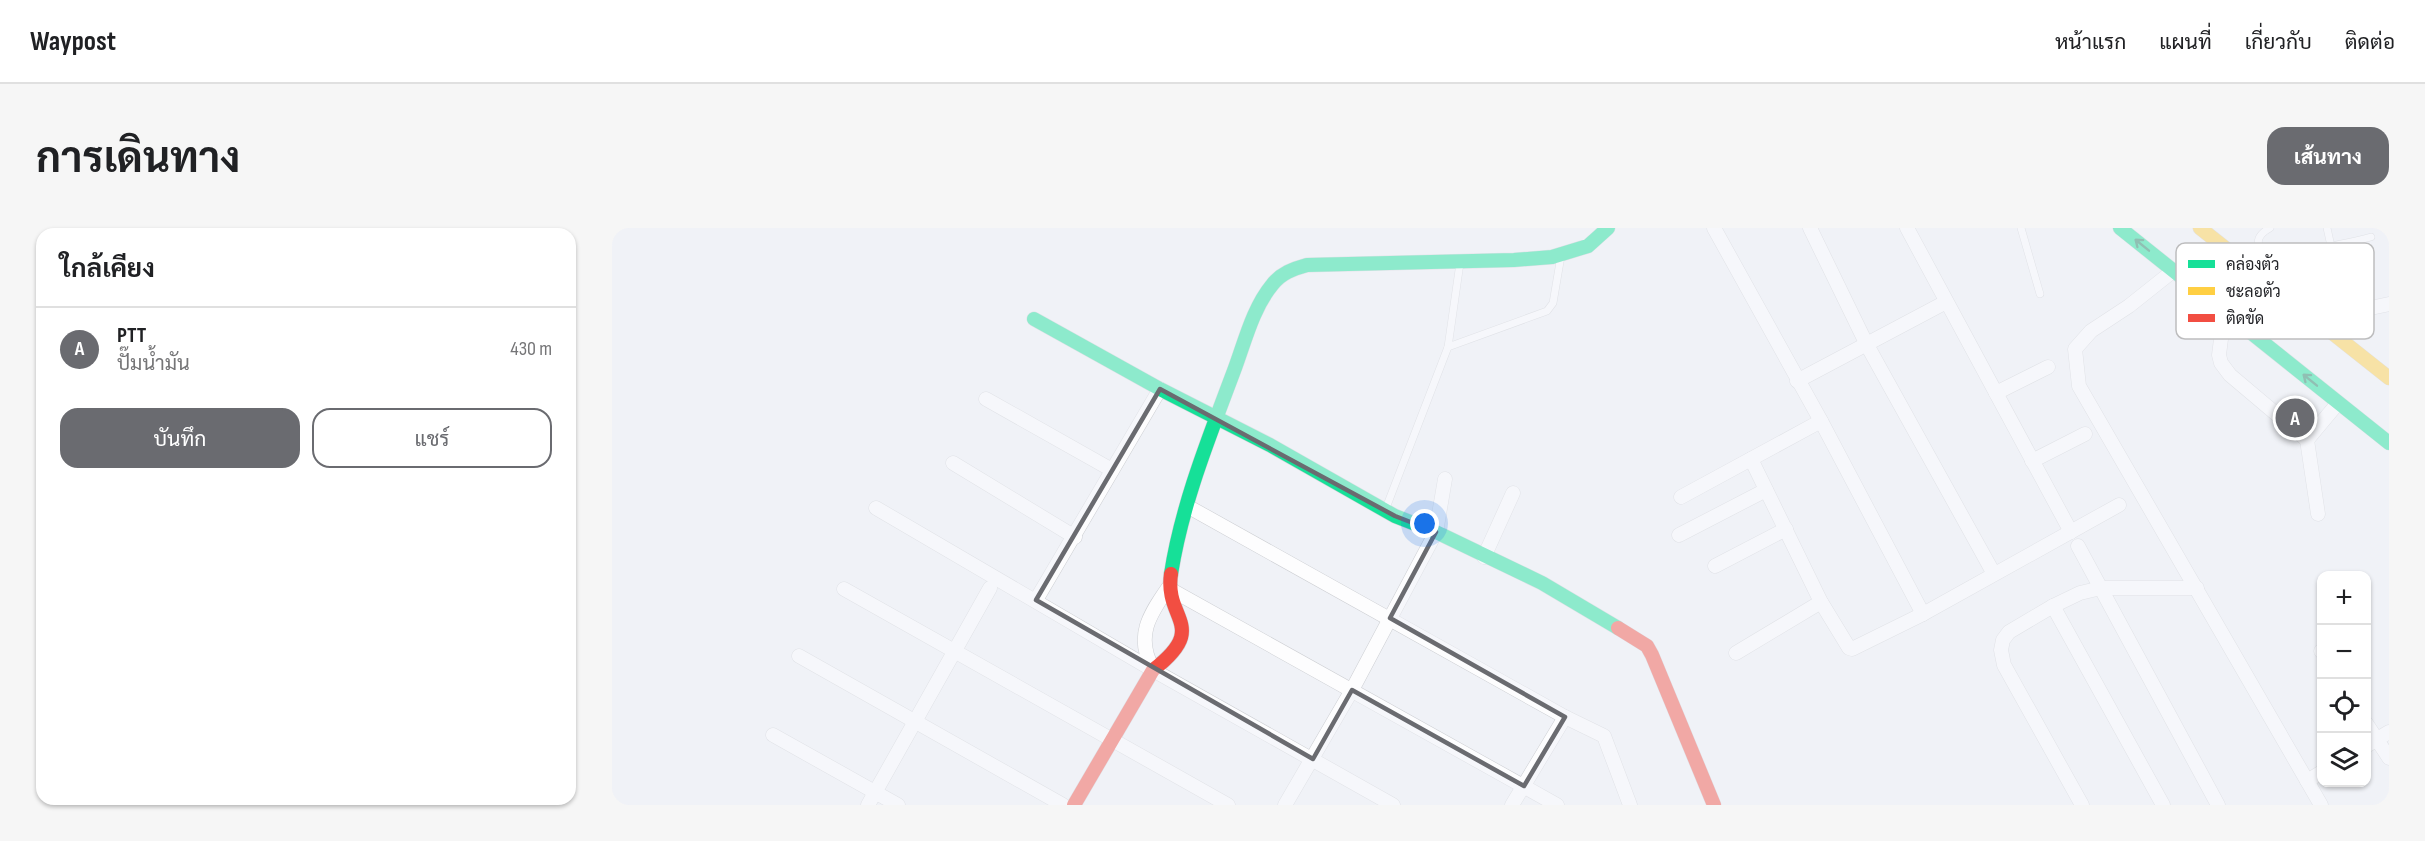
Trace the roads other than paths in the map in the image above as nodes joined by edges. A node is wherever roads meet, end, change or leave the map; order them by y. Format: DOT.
graph roads {
  1 [pos="1608,228"];
  2 [pos="1714,228"];
  3 [pos="1810,228"];
  4 [pos="2021,228"];
  5 [pos="2120,228"];
  6 [pos="2200,228"];
  7 [pos="2270,228"];
  8 [pos="2327,228"];
  9 [pos="1912,230"];
  10 [pos="2371,237"];
  11 [pos="2219,243"];
  12 [pos="2258,243"];
  13 [pos="2330,243"];
  14 [pos="2344,243"];
  15 [pos="1561,255"];
  16 [pos="1460,261"];
  17 [pos="2173,271"];
  18 [pos="2176,273"];
  19 [pos="2040,294"];
  20 [pos="1946,302"];
  21 [pos="2389,304"];
  22 [pos="2374,307"];
  23 [pos="1034,319"];
  24 [pos="2221,339"];
  25 [pos="2260,339"];
  26 [pos="2339,339"];
  27 [pos="1867,345"];
  28 [pos="1448,347"];
  29 [pos="2048,367"];
  30 [pos="2389,378"];
  31 [pos="1797,381"];
  32 [pos="1160,389"];
  33 [pos="1996,393"];
  34 [pos="986,399"];
  35 [pos="2338,403"];
  36 [pos="1217,417"];
  37 [pos="1821,421"];
  38 [pos="2085,434"];
  39 [pos="2307,440"];
  40 [pos="2389,443"];
  41 [pos="1751,459"];
  42 [pos="2032,461"];
  43 [pos="953,464"];
  44 [pos="1112,470"];
  45 [pos="1445,479"];
  46 [pos="1766,490"];
  47 [pos="1512,493"];
  48 [pos="1682,497"];
  49 [pos="2119,504"];
  50 [pos="1187,506"];
  51 [pos="876,508"];
  52 [pos="1385,511"];
  53 [pos="2318,514"];
  54 [pos="1786,529"];
  55 [pos="1436,532"];
  56 [pos="2071,532"];
  57 [pos="1679,535"];
  58 [pos="1075,537"];
  59 [pos="2078,546"];
  60 [pos="1484,557"];
  61 [pos="1715,566"];
  62 [pos="1994,574"];
  63 [pos="990,588"];
  64 [pos="1168,588"];
  65 [pos="2101,588"];
  66 [pos="2197,588"];
  67 [pos="844,589"];
  68 [pos="1036,600"];
  69 [pos="1821,602"];
  70 [pos="2053,606"];
  71 [pos="1923,614"];
  72 [pos="1390,618"];
  73 [pos="956,651"];
  74 [pos="1736,653"];
  75 [pos="799,656"];
  76 [pos="1154,670"];
  77 [pos="1352,690"];
  78 [pos="1565,717"];
  79 [pos="916,721"];
  80 [pos="773,735"];
  81 [pos="2378,739"];
  82 [pos="1112,740"];
  83 [pos="2389,758"];
  84 [pos="1313,759"];
  85 [pos="2317,775"];
  86 [pos="2307,781"];
  87 [pos="1524,786"];
  88 [pos="875,792"];
  89 [pos="868,805"];
  90 [pos="898,805"];
  91 [pos="1063,805"];
  92 [pos="1074,805"];
  93 [pos="1228,805"];
  94 [pos="1285,805"];
  95 [pos="1393,805"];
  96 [pos="1512,805"];
  97 [pos="1557,805"];
  98 [pos="1630,805"];
  99 [pos="1714,805"];
  100 [pos="2082,805"];
  101 [pos="2163,805"];
  102 [pos="2218,805"];
  103 [pos="2321,805"];
  1 -- 15 [label="street"];
  2 -- 31 [label="street"];
  3 -- 27 [label="street"];
  4 -- 19 [label="lane"];
  17 -- 5 [label="street, one-way"];
  6 -- 11 [label="street"];
  7 -- 12 [label="lane"];
  8 -- 13 [label="lane"];
  9 -- 20 [label="street"];
  10 -- 14 [label="lane"];
  15 -- 16 [label="street"];
  15 -- 28 [label="lane"];
  16 -- 28 [label="lane"];
  16 -- 36 [label="street"];
  17 -- 18 [label="street"];
  17 -- 66 [label="street"];
  20 -- 27 [label="street"];
  20 -- 33 [label="street"];
  21 -- 22 [label="street"];
  23 -- 32 [label="street"];
  24 -- 39 [label="street"];
  35 -- 25 [label="street, one-way"];
  26 -- 30 [label="street"];
  27 -- 31 [label="street"];
  27 -- 62 [label="street"];
  28 -- 52 [label="lane"];
  29 -- 33 [label="street"];
  31 -- 37 [label="street"];
  32 -- 36 [label="street"];
  32 -- 44 [label="street"];
  33 -- 42 [label="street"];
  34 -- 44 [label="street"];
  35 -- 39 [label="street"];
  35 -- 40 [label="street"];
  36 -- 50 [label="street"];
  36 -- 52 [label="street"];
  37 -- 41 [label="street"];
  37 -- 71 [label="street"];
  38 -- 42 [label="street"];
  39 -- 53 [label="street"];
  41 -- 46 [label="street"];
  41 -- 48 [label="street"];
  42 -- 56 [label="street"];
  43 -- 58 [label="street"];
  44 -- 58 [label="street"];
  45 -- 55 [label="street"];
  46 -- 54 [label="street"];
  46 -- 57 [label="street"];
  47 -- 60 [label="street"];
  49 -- 56 [label="street"];
  50 -- 64 [label="street"];
  50 -- 72 [label="street"];
  51 -- 68 [label="street"];
  52 -- 55 [label="street"];
  54 -- 61 [label="street"];
  54 -- 69 [label="street"];
  55 -- 60 [label="street"];
  55 -- 72 [label="street"];
  56 -- 62 [label="street"];
  58 -- 68 [label="street"];
  59 -- 65 [label="street"];
  60 -- 99 [label="street"];
  62 -- 71 [label="street"];
  63 -- 73 [label="street"];
  64 -- 76 [label="street"];
  64 -- 76 [label="street"];
  64 -- 77 [label="street"];
  65 -- 66 [label="street"];
  65 -- 70 [label="street"];
  65 -- 102 [label="street"];
  66 -- 86 [label="street"];
  67 -- 73 [label="street"];
  68 -- 76 [label="street"];
  69 -- 71 [label="street"];
  69 -- 74 [label="street"];
  70 -- 100 [label="street"];
  70 -- 101 [label="street"];
  72 -- 77 [label="street"];
  72 -- 78 [label="street"];
  73 -- 79 [label="street"];
  73 -- 82 [label="street"];
  75 -- 79 [label="street"];
  76 -- 82 [label="street"];
  76 -- 84 [label="street"];
  77 -- 84 [label="street"];
  77 -- 87 [label="street"];
  78 -- 87 [label="street"];
  78 -- 98 [label="street"];
  79 -- 88 [label="street"];
  79 -- 91 [label="street"];
  80 -- 88 [label="street"];
  81 -- 83 [label="street"];
  82 -- 92 [label="street"];
  82 -- 93 [label="street"];
  84 -- 94 [label="street"];
  84 -- 95 [label="street"];
  85 -- 86 [label="street"];
  86 -- 103 [label="street"];
  87 -- 96 [label="street"];
  87 -- 97 [label="street"];
  88 -- 89 [label="street"];
  88 -- 90 [label="street"];
}
